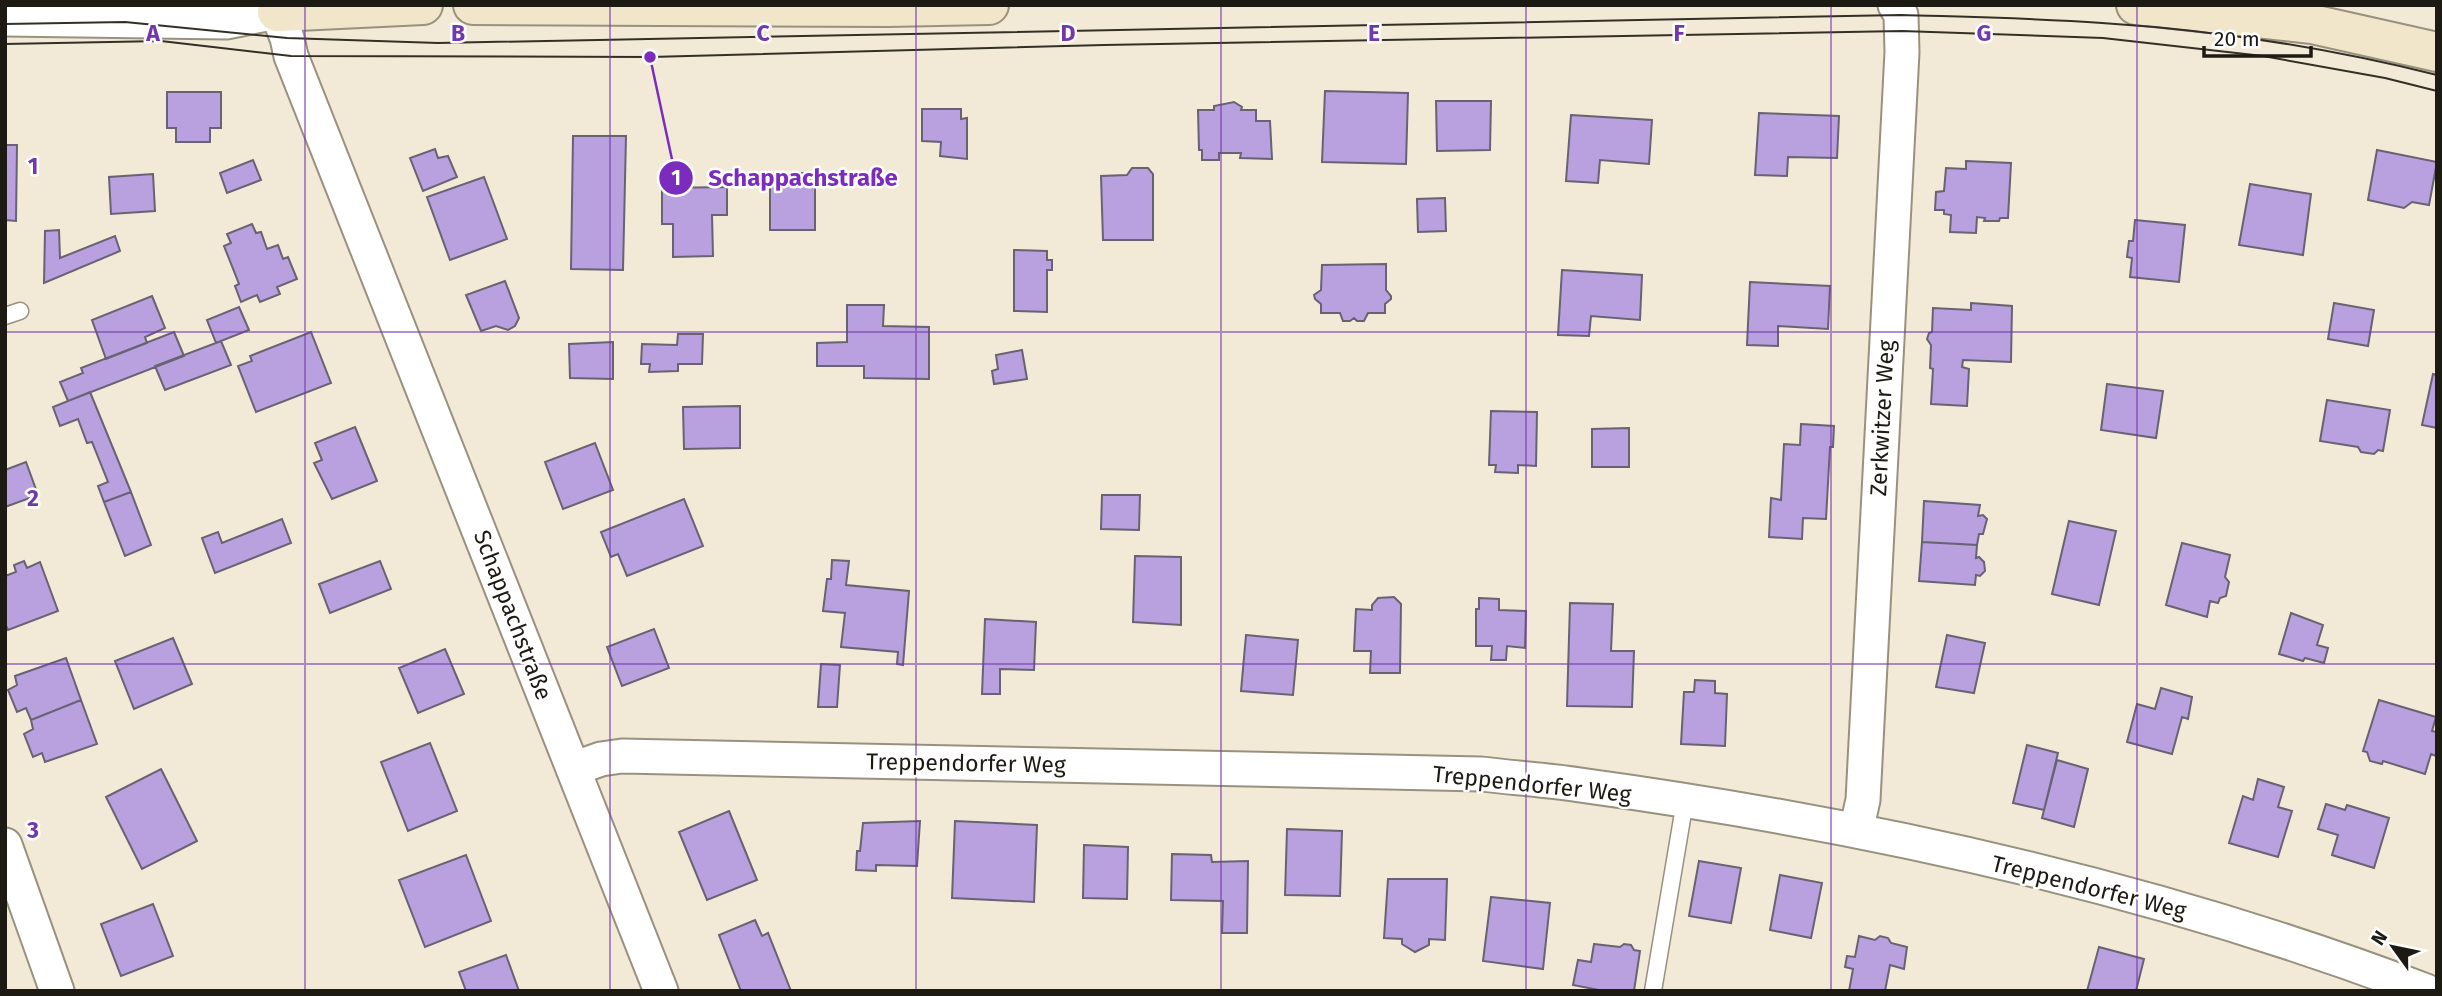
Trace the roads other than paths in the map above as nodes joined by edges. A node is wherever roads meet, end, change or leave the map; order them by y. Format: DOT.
graph roads {
  1 [pos="423,5"];
  2 [pos="473,5"];
  3 [pos="989,5"];
  4 [pos="1895,5"];
  5 [pos="2136,5"];
  6 [pos="888,6"];
  7 [pos="275,8"];
  8 [pos="5,19"];
  9 [pos="2437,52"];
  10 [pos="573,769"];
  11 [pos="1685,801"];
  12 [pos="1856,831"];
  13 [pos="5,845"];
  14 [pos="57,991"];
  15 [pos="661,991"];
  16 [pos="1653,991"];
  17 [pos="2426,991"];
  1 -- 7 [label="street"];
  2 -- 6 [label="street"];
  3 -- 6 [label="street"];
  4 -- 12 [label="street, Zerkwitzer Weg"];
  5 -- 9 [label="street"];
  7 -- 8 [label="street"];
  7 -- 10 [label="street, Schappachstraße"];
  10 -- 11 [label="street, Treppendorfer Weg"];
  10 -- 15 [label="street, Schappachstraße"];
  11 -- 12 [label="street, Treppendorfer Weg"];
  11 -- 16 [label="lane"];
  12 -- 17 [label="street, Treppendorfer Weg"];
  13 -- 14 [label="street"];
}
